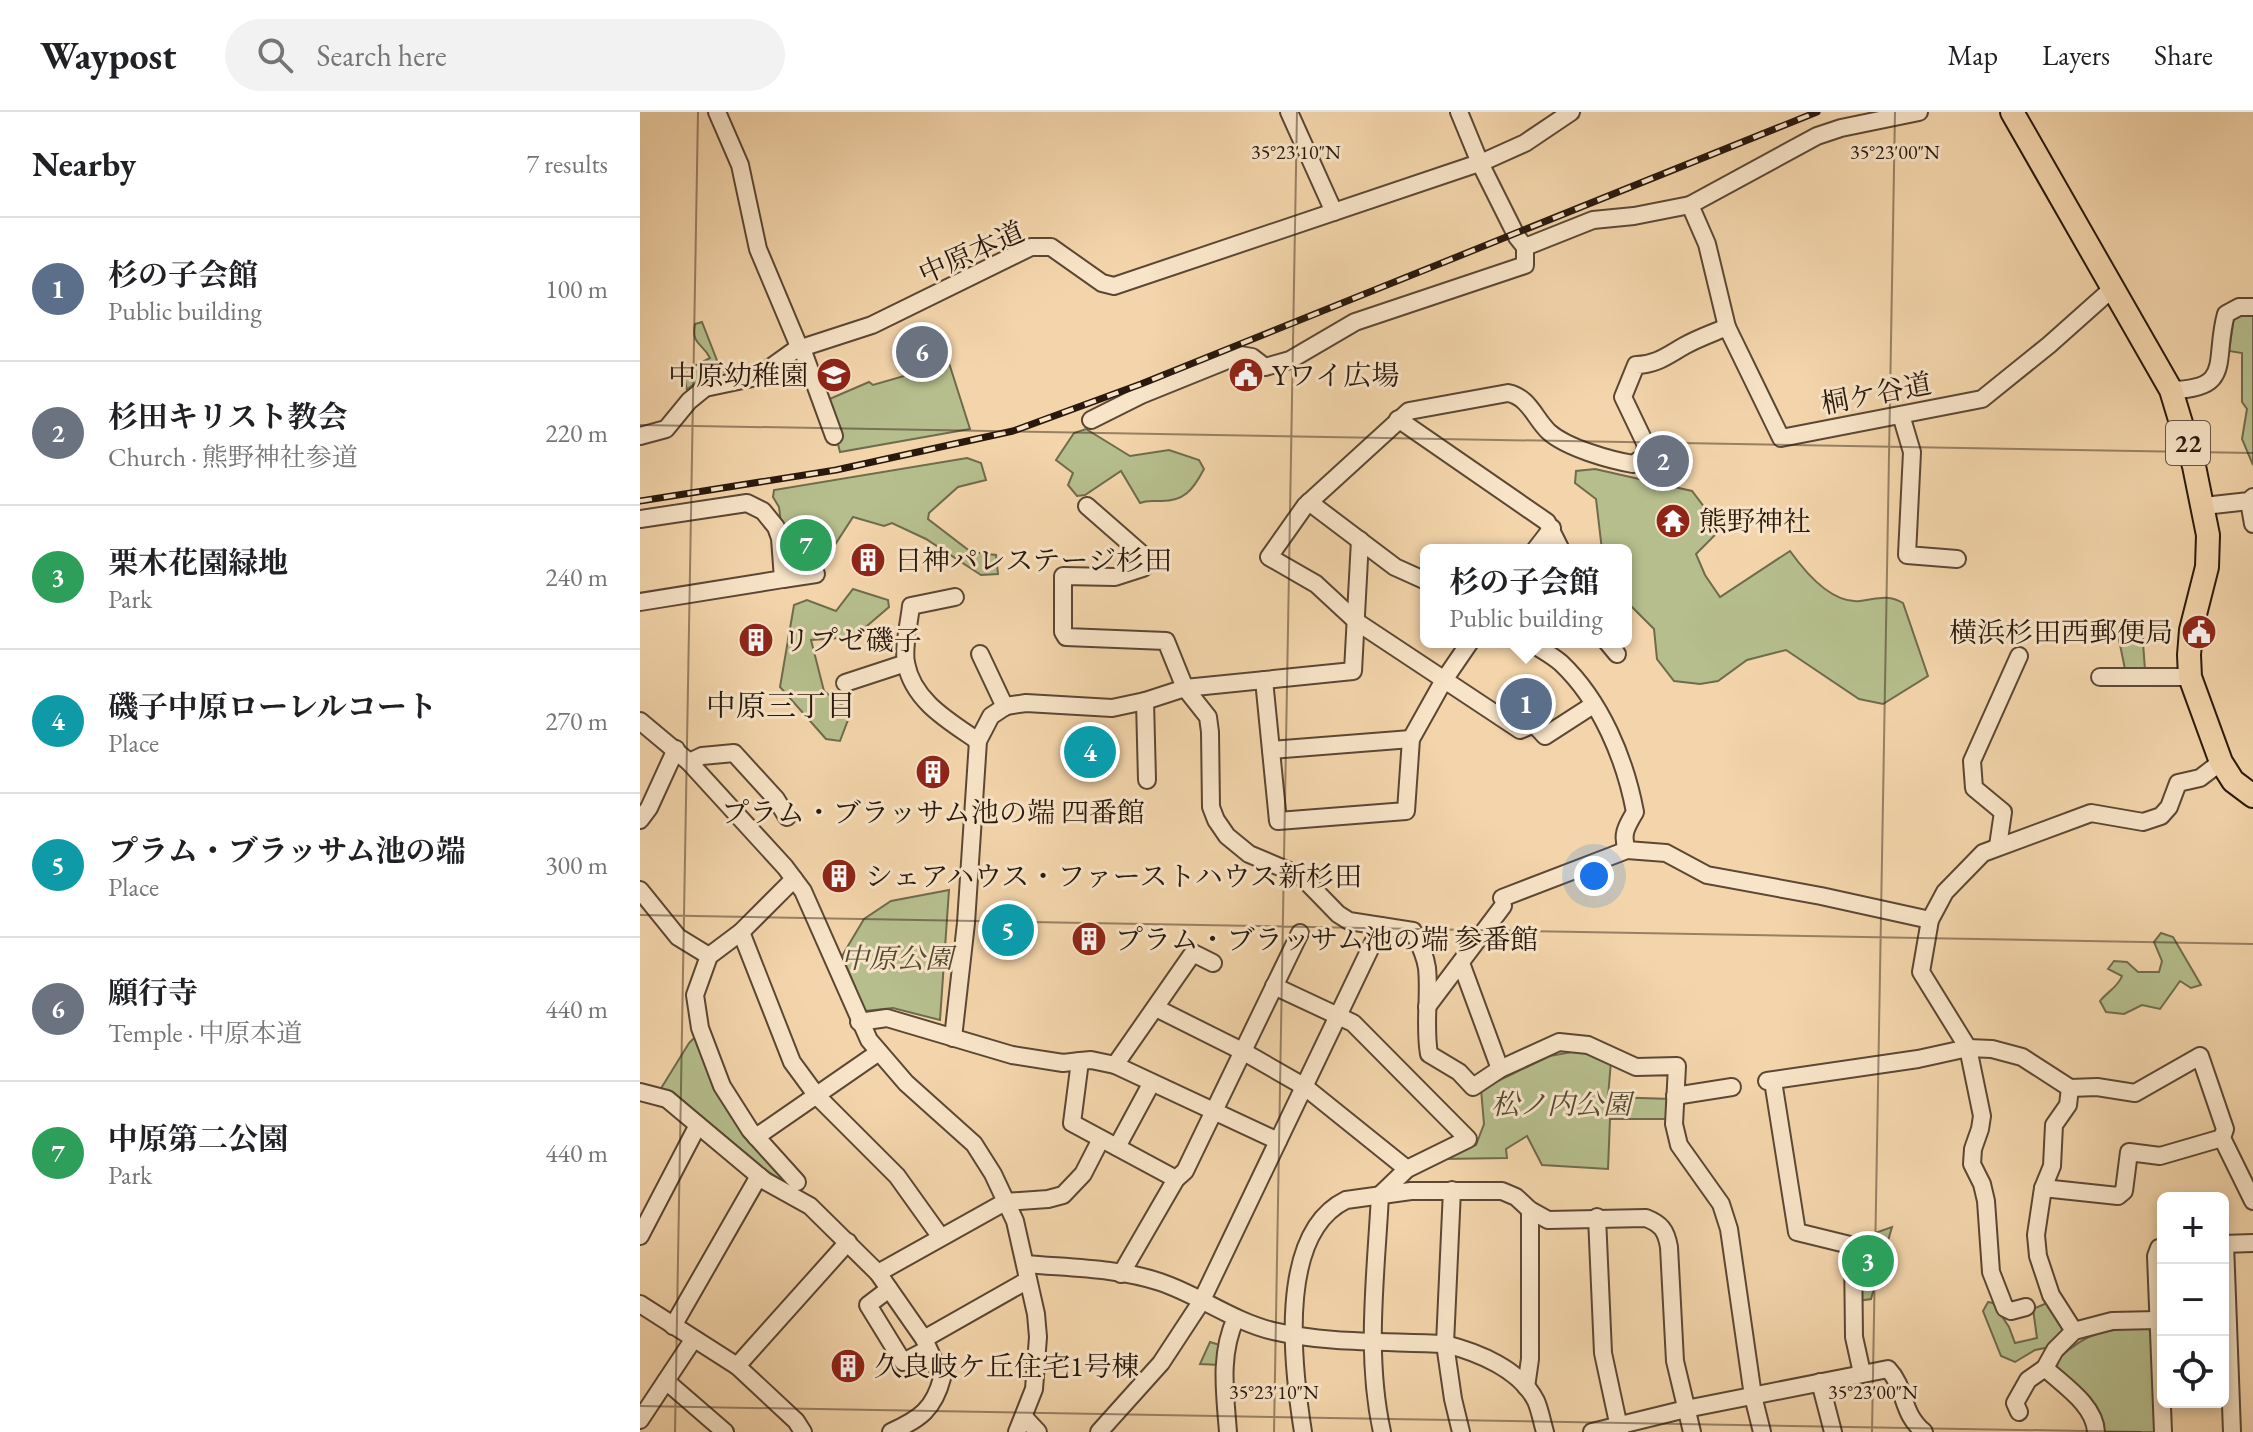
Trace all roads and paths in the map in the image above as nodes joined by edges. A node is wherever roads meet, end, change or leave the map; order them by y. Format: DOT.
graph roads {
  1 [pos="717,112"];
  2 [pos="1289,112"];
  3 [pos="1459,112"];
  4 [pos="1571,112"];
  5 [pos="1919,112"];
  6 [pos="2012,112"];
  7 [pos="1480,163"];
  8 [pos="1690,205"];
  9 [pos="1334,212"];
  10 [pos="1525,247"];
  11 [pos="2113,288"];
  12 [pos="2253,307"];
  13 [pos="1727,327"];
  14 [pos="800,349"];
  15 [pos="2171,390"];
  16 [pos="1901,415"];
  17 [pos="1398,419"];
  18 [pos="1091,420"];
  19 [pos="640,436"];
  20 [pos="834,436"];
  21 [pos="2251,499"];
  22 [pos="1309,502"];
  23 [pos="1087,506"];
  24 [pos="2204,506"];
  25 [pos="640,519"];
  26 [pos="2253,524"];
  27 [pos="1552,528"];
  28 [pos="1360,540"];
  29 [pos="1540,544"];
  30 [pos="1559,544"];
  31 [pos="1957,559"];
  32 [pos="816,574"];
  33 [pos="1420,578"];
  34 [pos="783,579"];
  35 [pos="955,597"];
  36 [pos="640,602"];
  37 [pos="1357,622"];
  38 [pos="1466,648"];
  39 [pos="1539,648"];
  40 [pos="980,654"];
  41 [pos="2019,656"];
  42 [pos="906,663"];
  43 [pos="2100,677"];
  44 [pos="2190,677"];
  45 [pos="1264,680"];
  46 [pos="1444,680"];
  47 [pos="845,683"];
  48 [pos="1185,688"];
  49 [pos="1145,701"];
  50 [pos="1593,705"];
  51 [pos="1005,707"];
  52 [pos="640,721"];
  53 [pos="1411,739"];
  54 [pos="978,741"];
  55 [pos="676,749"];
  56 [pos="1271,750"];
  57 [pos="689,762"];
  58 [pos="2221,762"];
  59 [pos="1147,780"];
  60 [pos="2253,796"];
  61 [pos="787,817"];
  62 [pos="640,820"];
  63 [pos="1998,846"];
  64 [pos="1627,850"];
  65 [pos="794,879"];
  66 [pos="640,890"];
  67 [pos="1930,920"];
  68 [pos="1381,926"];
  69 [pos="741,932"];
  70 [pos="1300,933"];
  71 [pos="709,956"];
  72 [pos="1213,963"];
  73 [pos="1461,963"];
  74 [pos="1274,986"];
  75 [pos="1427,1007"];
  76 [pos="1156,1008"];
  77 [pos="1339,1015"];
  78 [pos="859,1022"];
  79 [pos="953,1038"];
  80 [pos="1968,1048"];
  81 [pos="879,1052"];
  82 [pos="1244,1052"];
  83 [pos="1080,1061"];
  84 [pos="1115,1065"];
  85 [pos="1500,1069"];
  86 [pos="1151,1084"];
  87 [pos="1305,1087"];
  88 [pos="1732,1087"];
  89 [pos="2070,1088"];
  90 [pos="640,1092"];
  91 [pos="817,1096"];
  92 [pos="1675,1096"];
  93 [pos="1215,1112"];
  94 [pos="698,1125"];
  95 [pos="756,1137"];
  96 [pos="2222,1138"];
  97 [pos="1101,1139"];
  98 [pos="1278,1141"];
  99 [pos="1117,1147"];
  100 [pos="1407,1169"];
  101 [pos="759,1176"];
  102 [pos="1176,1179"];
  103 [pos="797,1182"];
  104 [pos="2043,1188"];
  105 [pos="1452,1190"];
  106 [pos="1380,1195"];
  107 [pos="2253,1201"];
  108 [pos="1005,1202"];
  109 [pos="1530,1210"];
  110 [pos="1597,1217"];
  111 [pos="640,1236"];
  112 [pos="940,1236"];
  113 [pos="848,1242"];
  114 [pos="2253,1243"];
  115 [pos="2229,1244"];
  116 [pos="2157,1253"];
  117 [pos="2225,1264"];
  118 [pos="1027,1272"];
  119 [pos="878,1273"];
  120 [pos="1121,1274"];
  121 [pos="2157,1288"];
  122 [pos="889,1289"];
  123 [pos="1201,1302"];
  124 [pos="640,1304"];
  125 [pos="2026,1307"];
  126 [pos="1236,1318"];
  127 [pos="2157,1320"];
  128 [pos="673,1326"];
  129 [pos="2074,1331"];
  130 [pos="1295,1335"];
  131 [pos="2159,1336"];
  132 [pos="693,1340"];
  133 [pos="1373,1340"];
  134 [pos="926,1344"];
  135 [pos="1445,1344"];
  136 [pos="737,1366"];
  137 [pos="2045,1368"];
  138 [pos="1862,1373"];
  139 [pos="666,1381"];
  140 [pos="1820,1382"];
  141 [pos="1526,1387"];
  142 [pos="1753,1396"];
  143 [pos="1686,1409"];
  144 [pos="2019,1412"];
  145 [pos="640,1420"];
  146 [pos="1020,1424"];
  147 [pos="1619,1428"];
  148 [pos="725,1432"];
  149 [pos="803,1432"];
  150 [pos="891,1432"];
  151 [pos="1038,1432"];
  152 [pos="1099,1432"];
  153 [pos="1228,1432"];
  154 [pos="1303,1432"];
  155 [pos="1382,1432"];
  156 [pos="1461,1432"];
  157 [pos="1545,1432"];
  158 [pos="1592,1432"];
  159 [pos="1692,1432"];
  160 [pos="1762,1432"];
  161 [pos="1833,1432"];
  162 [pos="1924,1432"];
  163 [pos="2096,1432"];
  164 [pos="2163,1432"];
  165 [pos="2232,1432"];
  1 -- 14 [label="street"];
  2 -- 9 [label="street"];
  3 -- 7 [label="street"];
  4 -- 7 [label="street, 中原本道"];
  5 -- 8 [label="street"];
  6 -- 11 [label="main road, 22"];
  7 -- 9 [label="street, 中原本道"];
  7 -- 10 [label="street"];
  8 -- 10 [label="street"];
  8 -- 13 [label="street"];
  9 -- 14 [label="street, 中原本道"];
  10 -- 18 [label="street"];
  11 -- 15 [label="main road, 22"];
  11 -- 16 [label="street, 桐ケ谷道"];
  12 -- 15 [label="street"];
  13 -- 16 [label="street, 桐ケ谷道"];
  13 -- 17 [label="street"];
  14 -- 19 [label="street"];
  14 -- 20 [label="street"];
  15 -- 24 [label="main road, 22"];
  16 -- 31 [label="street"];
  17 -- 22 [label="street"];
  17 -- 27 [label="street"];
  21 -- 24 [label="street"];
  21 -- 26 [label="street"];
  22 -- 28 [label="street"];
  22 -- 37 [label="street"];
  23 -- 48 [label="street"];
  24 -- 44 [label="main road, 22"];
  25 -- 34 [label="street"];
  27 -- 29 [label="street"];
  27 -- 30 [label="street"];
  28 -- 33 [label="street"];
  28 -- 37 [label="street"];
  32 -- 34 [label="street"];
  34 -- 36 [label="street"];
  35 -- 42 [label="street"];
  37 -- 45 [label="street"];
  37 -- 46 [label="street"];
  38 -- 46 [label="street"];
  39 -- 50 [label="street"];
  40 -- 51 [label="street"];
  41 -- 63 [label="street"];
  42 -- 47 [label="street"];
  42 -- 54 [label="street"];
  43 -- 44 [label="street"];
  44 -- 58 [label="main road, 22"];
  45 -- 48 [label="street"];
  45 -- 56 [label="street"];
  46 -- 50 [label="street"];
  46 -- 53 [label="street"];
  48 -- 49 [label="street"];
  48 -- 68 [label="street"];
  49 -- 51 [label="street"];
  49 -- 59 [label="street"];
  50 -- 64 [label="street"];
  51 -- 54 [label="street"];
  52 -- 55 [label="street"];
  53 -- 56 [label="street"];
  53 -- 56 [label="street"];
  54 -- 79 [label="street"];
  55 -- 57 [label="street"];
  55 -- 62 [label="street"];
  57 -- 61 [label="street"];
  57 -- 65 [label="street"];
  58 -- 60 [label="main road, 22"];
  58 -- 63 [label="street"];
  63 -- 67 [label="street"];
  64 -- 67 [label="street"];
  64 -- 73 [label="street"];
  65 -- 69 [label="street"];
  65 -- 78 [label="street"];
  66 -- 71 [label="street"];
  67 -- 80 [label="street"];
  68 -- 75 [label="street"];
  68 -- 77 [label="street"];
  69 -- 71 [label="street"];
  69 -- 91 [label="street"];
  70 -- 74 [label="street"];
  71 -- 95 [label="street"];
  72 -- 76 [label="street"];
  73 -- 75 [label="street"];
  73 -- 85 [label="street"];
  74 -- 77 [label="street"];
  74 -- 82 [label="street"];
  75 -- 85 [label="street"];
  76 -- 82 [label="street"];
  76 -- 84 [label="street"];
  77 -- 87 [label="street"];
  77 -- 100 [label="street"];
  78 -- 79 [label="street"];
  78 -- 81 [label="street"];
  79 -- 83 [label="street"];
  80 -- 89 [label="street"];
  80 -- 125 [label="street"];
  80 -- 138 [label="street"];
  81 -- 91 [label="street"];
  81 -- 108 [label="street"];
  82 -- 87 [label="street"];
  82 -- 93 [label="street"];
  83 -- 84 [label="street"];
  83 -- 97 [label="street"];
  84 -- 86 [label="street"];
  85 -- 92 [label="street"];
  86 -- 93 [label="street"];
  86 -- 99 [label="street"];
  87 -- 98 [label="street"];
  87 -- 100 [label="street"];
  88 -- 92 [label="street"];
  89 -- 96 [label="street"];
  89 -- 104 [label="street"];
  90 -- 94 [label="street"];
  91 -- 95 [label="street"];
  91 -- 112 [label="street"];
  92 -- 142 [label="street"];
  93 -- 98 [label="street"];
  93 -- 102 [label="street"];
  94 -- 101 [label="street"];
  94 -- 111 [label="street"];
  95 -- 103 [label="street"];
  96 -- 104 [label="street"];
  96 -- 107 [label="street"];
  97 -- 99 [label="street"];
  97 -- 108 [label="street"];
  98 -- 123 [label="street"];
  99 -- 102 [label="street"];
  100 -- 106 [label="street"];
  101 -- 113 [label="street"];
  101 -- 128 [label="street"];
  102 -- 120 [label="street"];
  104 -- 129 [label="street"];
  105 -- 106 [label="street"];
  105 -- 109 [label="street"];
  105 -- 135 [label="street"];
  106 -- 130 [label="street"];
  106 -- 133 [label="street"];
  108 -- 112 [label="street"];
  108 -- 118 [label="street"];
  109 -- 110 [label="street"];
  109 -- 141 [label="street"];
  110 -- 143 [label="street"];
  110 -- 147 [label="street"];
  112 -- 119 [label="street"];
  113 -- 119 [label="street"];
  113 -- 136 [label="street"];
  114 -- 115 [label="street"];
  116 -- 121 [label="street"];
  117 -- 165 [label="street"];
  118 -- 120 [label="street"];
  118 -- 134 [label="street"];
  118 -- 146 [label="street"];
  119 -- 122 [label="street"];
  120 -- 123 [label="street"];
  122 -- 134 [label="street"];
  122 -- 134 [label="street"];
  123 -- 126 [label="street"];
  123 -- 152 [label="street"];
  124 -- 128 [label="street"];
  126 -- 130 [label="street"];
  126 -- 153 [label="street"];
  127 -- 129 [label="street"];
  128 -- 132 [label="street"];
  129 -- 137 [label="street"];
  130 -- 133 [label="street"];
  130 -- 154 [label="street"];
  131 -- 164 [label="street"];
  132 -- 136 [label="street"];
  132 -- 139 [label="street"];
  133 -- 135 [label="street"];
  133 -- 155 [label="street"];
  134 -- 150 [label="street"];
  135 -- 141 [label="street"];
  135 -- 156 [label="street"];
  136 -- 149 [label="street"];
  137 -- 144 [label="street"];
  137 -- 163 [label="street"];
  138 -- 140 [label="street"];
  138 -- 162 [label="street"];
  139 -- 145 [label="street"];
  139 -- 148 [label="street"];
  140 -- 142 [label="street"];
  140 -- 161 [label="street"];
  141 -- 157 [label="street"];
  142 -- 143 [label="street"];
  142 -- 160 [label="street"];
  143 -- 147 [label="street"];
  143 -- 159 [label="street"];
  146 -- 151 [label="street"];
  147 -- 158 [label="street"];
}
